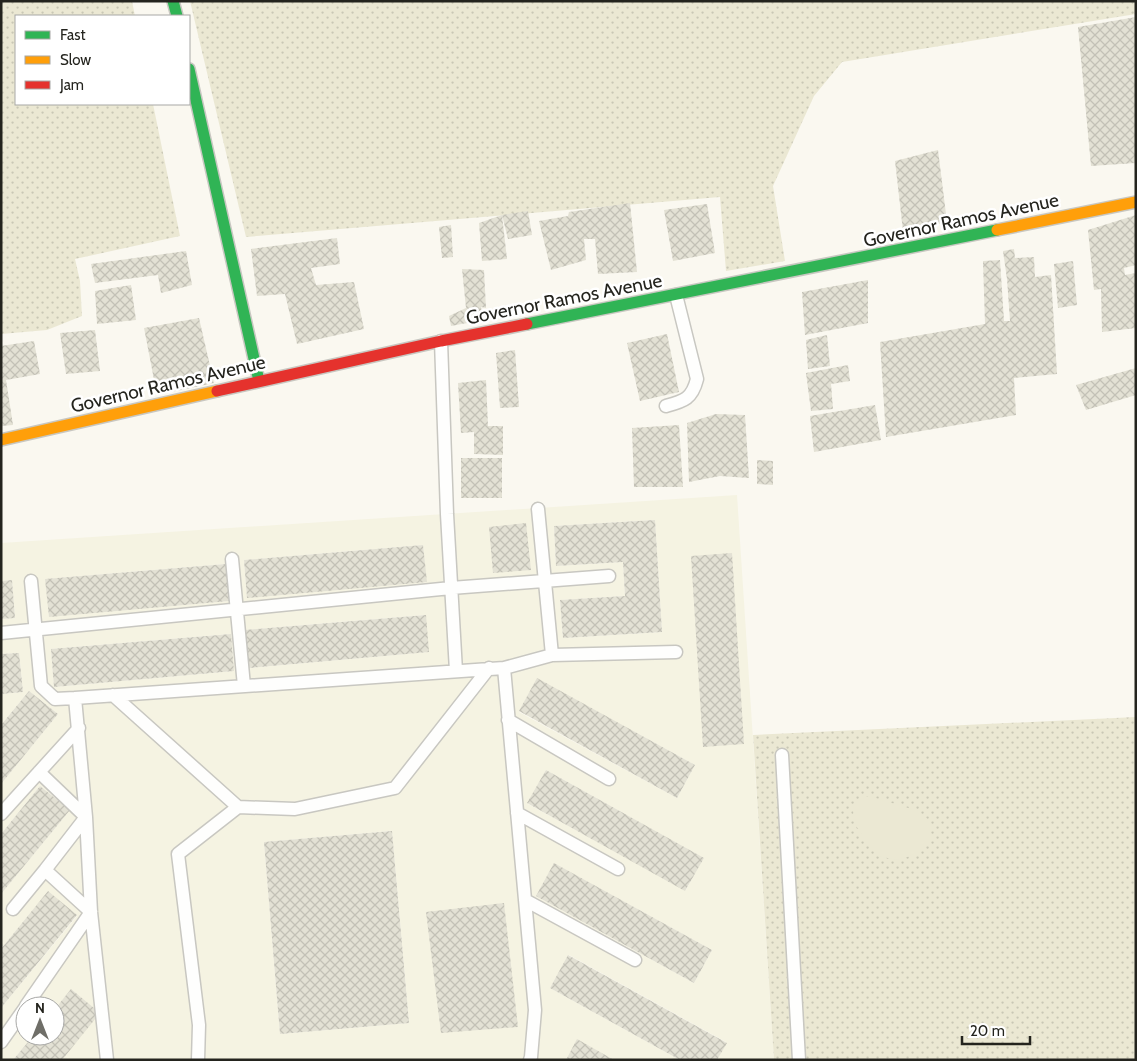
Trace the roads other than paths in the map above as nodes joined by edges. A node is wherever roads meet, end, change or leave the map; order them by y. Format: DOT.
graph roads {
  1 [pos="173,1"];
  2 [pos="177,15"];
  3 [pos="190,73"];
  4 [pos="1136,202"];
  5 [pos="676,295"];
  6 [pos="441,341"];
  7 [pos="259,381"];
  8 [pos="666,406"];
  9 [pos="1,440"];
  10 [pos="538,509"];
  11 [pos="232,559"];
  12 [pos="609,576"];
  13 [pos="31,581"];
  14 [pos="545,581"];
  15 [pos="451,588"];
  16 [pos="237,609"];
  17 [pos="36,630"];
  18 [pos="1,633"];
  19 [pos="676,652"];
  20 [pos="552,655"];
  21 [pos="489,668"];
  22 [pos="504,668"];
  23 [pos="456,671"];
  24 [pos="244,686"];
  25 [pos="113,695"];
  26 [pos="75,698"];
  27 [pos="508,720"];
  28 [pos="79,728"];
  29 [pos="782,755"];
  30 [pos="39,772"];
  31 [pos="609,779"];
  32 [pos="238,808"];
  33 [pos="517,813"];
  34 [pos="1,814"];
  35 [pos="86,817"];
  36 [pos="618,869"];
  37 [pos="45,870"];
  38 [pos="525,900"];
  39 [pos="13,910"];
  40 [pos="91,912"];
  41 [pos="635,960"];
  42 [pos="34,996"];
  43 [pos="15,1022"];
  44 [pos="1,1042"];
  45 [pos="107,1060"];
  46 [pos="198,1060"];
  47 [pos="530,1060"];
  48 [pos="799,1060"];
  1 -- 2 [label="main road"];
  3 -- 7 [label="main road"];
  4 -- 5 [label="main road, Governor Ramos Avenue"];
  5 -- 6 [label="main road, Governor Ramos Avenue"];
  5 -- 8 [label="lane"];
  6 -- 7 [label="main road, Governor Ramos Avenue"];
  6 -- 15 [label="lane"];
  7 -- 9 [label="main road, Governor Ramos Avenue"];
  10 -- 14 [label="lane"];
  11 -- 16 [label="lane"];
  12 -- 14 [label="lane"];
  13 -- 17 [label="lane"];
  14 -- 15 [label="lane"];
  14 -- 20 [label="lane"];
  15 -- 16 [label="lane"];
  15 -- 23 [label="lane"];
  16 -- 17 [label="lane"];
  16 -- 24 [label="lane"];
  17 -- 18 [label="lane"];
  17 -- 26 [label="lane"];
  19 -- 20 [label="lane"];
  20 -- 22 [label="lane"];
  21 -- 22 [label="lane"];
  21 -- 23 [label="lane"];
  21 -- 32 [label="lane"];
  22 -- 27 [label="lane"];
  23 -- 24 [label="lane"];
  24 -- 25 [label="lane"];
  25 -- 26 [label="lane"];
  25 -- 32 [label="lane"];
  26 -- 28 [label="lane"];
  27 -- 31 [label="lane"];
  27 -- 33 [label="lane"];
  28 -- 30 [label="lane"];
  28 -- 35 [label="lane"];
  29 -- 48 [label="lane"];
  30 -- 34 [label="lane"];
  30 -- 35 [label="lane"];
  32 -- 46 [label="lane"];
  33 -- 36 [label="lane"];
  33 -- 38 [label="lane"];
  35 -- 37 [label="lane"];
  35 -- 40 [label="lane"];
  37 -- 39 [label="lane"];
  37 -- 40 [label="lane"];
  38 -- 41 [label="lane"];
  38 -- 47 [label="lane"];
  40 -- 42 [label="lane"];
  40 -- 45 [label="lane"];
  43 -- 44 [label="lane"];
}
